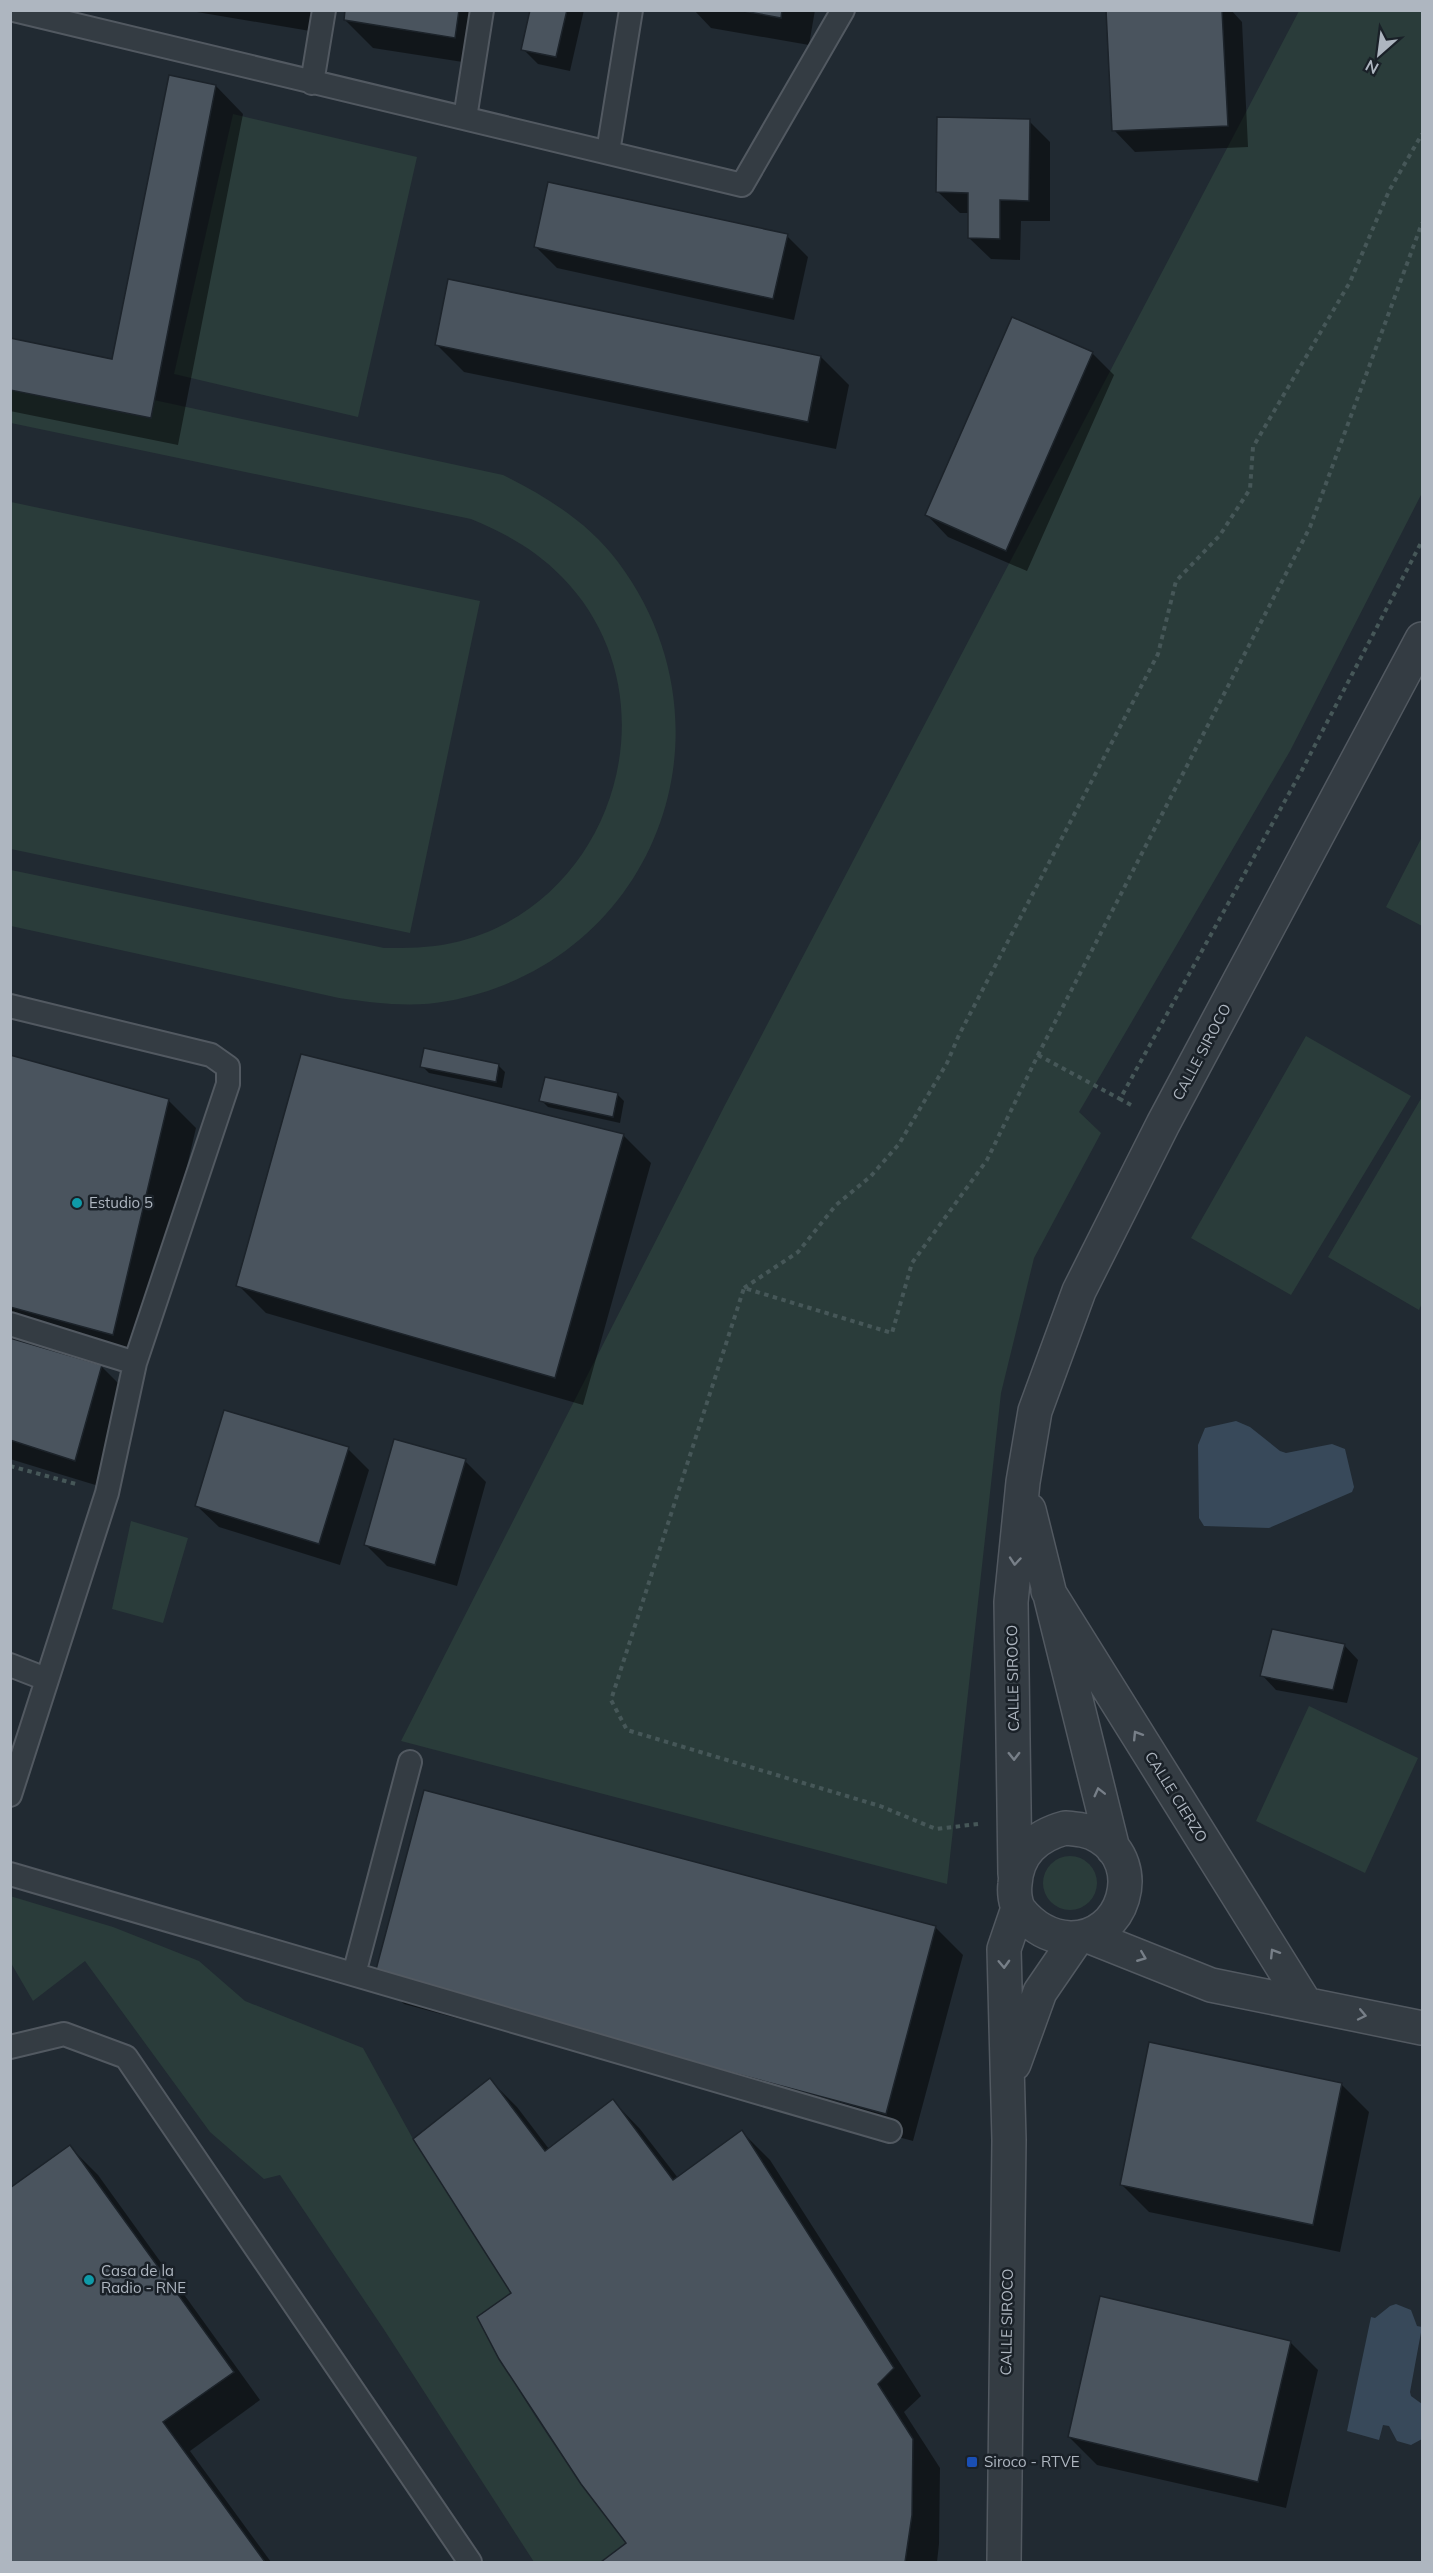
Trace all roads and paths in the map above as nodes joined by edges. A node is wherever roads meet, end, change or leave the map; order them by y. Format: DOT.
graph roads {
  1 [pos="14,10"];
  2 [pos="324,10"];
  3 [pos="482,10"];
  4 [pos="631,10"];
  5 [pos="843,10"];
  6 [pos="312,82"];
  7 [pos="465,118"];
  8 [pos="1422,134"];
  9 [pos="608,152"];
  10 [pos="1422,223"];
  11 [pos="1422,541"];
  12 [pos="1422,639"];
  13 [pos="10,1006"];
  14 [pos="1038,1055"];
  15 [pos="1120,1099"];
  16 [pos="1163,1124"];
  17 [pos="744,1288"];
  18 [pos="10,1324"];
  19 [pos="135,1363"];
  20 [pos="10,1466"];
  21 [pos="1023,1482"];
  22 [pos="107,1493"];
  23 [pos="1048,1591"];
  24 [pos="10,1665"];
  25 [pos="46,1679"];
  26 [pos="410,1762"];
  27 [pos="10,1796"];
  28 [pos="1015,1820"];
  29 [pos="1113,1848"];
  30 [pos="10,1874"];
  31 [pos="1015,1874"];
  32 [pos="1017,1908"];
  33 [pos="1082,1937"];
  34 [pos="354,1974"];
  35 [pos="1305,2003"];
  36 [pos="1422,2028"];
  37 [pos="10,2047"];
  38 [pos="1008,2082"];
  39 [pos="890,2131"];
  40 [pos="470,2562"];
  41 [pos="1004,2562"];
  1 -- 6 [label="lane"];
  2 -- 6 [label="lane"];
  3 -- 7 [label="lane"];
  4 -- 9 [label="lane"];
  5 -- 9 [label="lane"];
  6 -- 7 [label="lane"];
  7 -- 9 [label="lane"];
  8 -- 17 [label="path"];
  10 -- 14 [label="path"];
  11 -- 15 [label="path"];
  12 -- 16 [label="street, CALLE SIROCO"];
  13 -- 19 [label="lane"];
  14 -- 15 [label="path"];
  14 -- 17 [label="path"];
  15 -- 16 [label="path"];
  16 -- 21 [label="street, CALLE SIROCO"];
  17 -- 28 [label="path"];
  18 -- 19 [label="lane"];
  19 -- 22 [label="lane"];
  20 -- 22 [label="path"];
  21 -- 23 [label="street, CALLE SIROCO"];
  21 -- 28 [label="street, CALLE SIROCO, one-way"];
  22 -- 25 [label="lane"];
  29 -- 23 [label="street, CALLE SIROCO, one-way"];
  35 -- 23 [label="street, CALLE CIERZO, one-way"];
  24 -- 25 [label="lane"];
  25 -- 27 [label="lane"];
  26 -- 34 [label="lane"];
  28 -- 31 [label="street, CALLE SIROCO"];
  29 -- 31 [label="street"];
  29 -- 33 [label="street"];
  30 -- 34 [label="lane"];
  31 -- 32 [label="street"];
  32 -- 33 [label="street"];
  32 -- 38 [label="street, CALLE SIROCO, one-way"];
  33 -- 35 [label="street, one-way"];
  33 -- 38 [label="street, CALLE SIROCO"];
  34 -- 39 [label="lane"];
  35 -- 36 [label="street, one-way"];
  37 -- 40 [label="lane"];
  38 -- 41 [label="street, CALLE SIROCO"];
}
